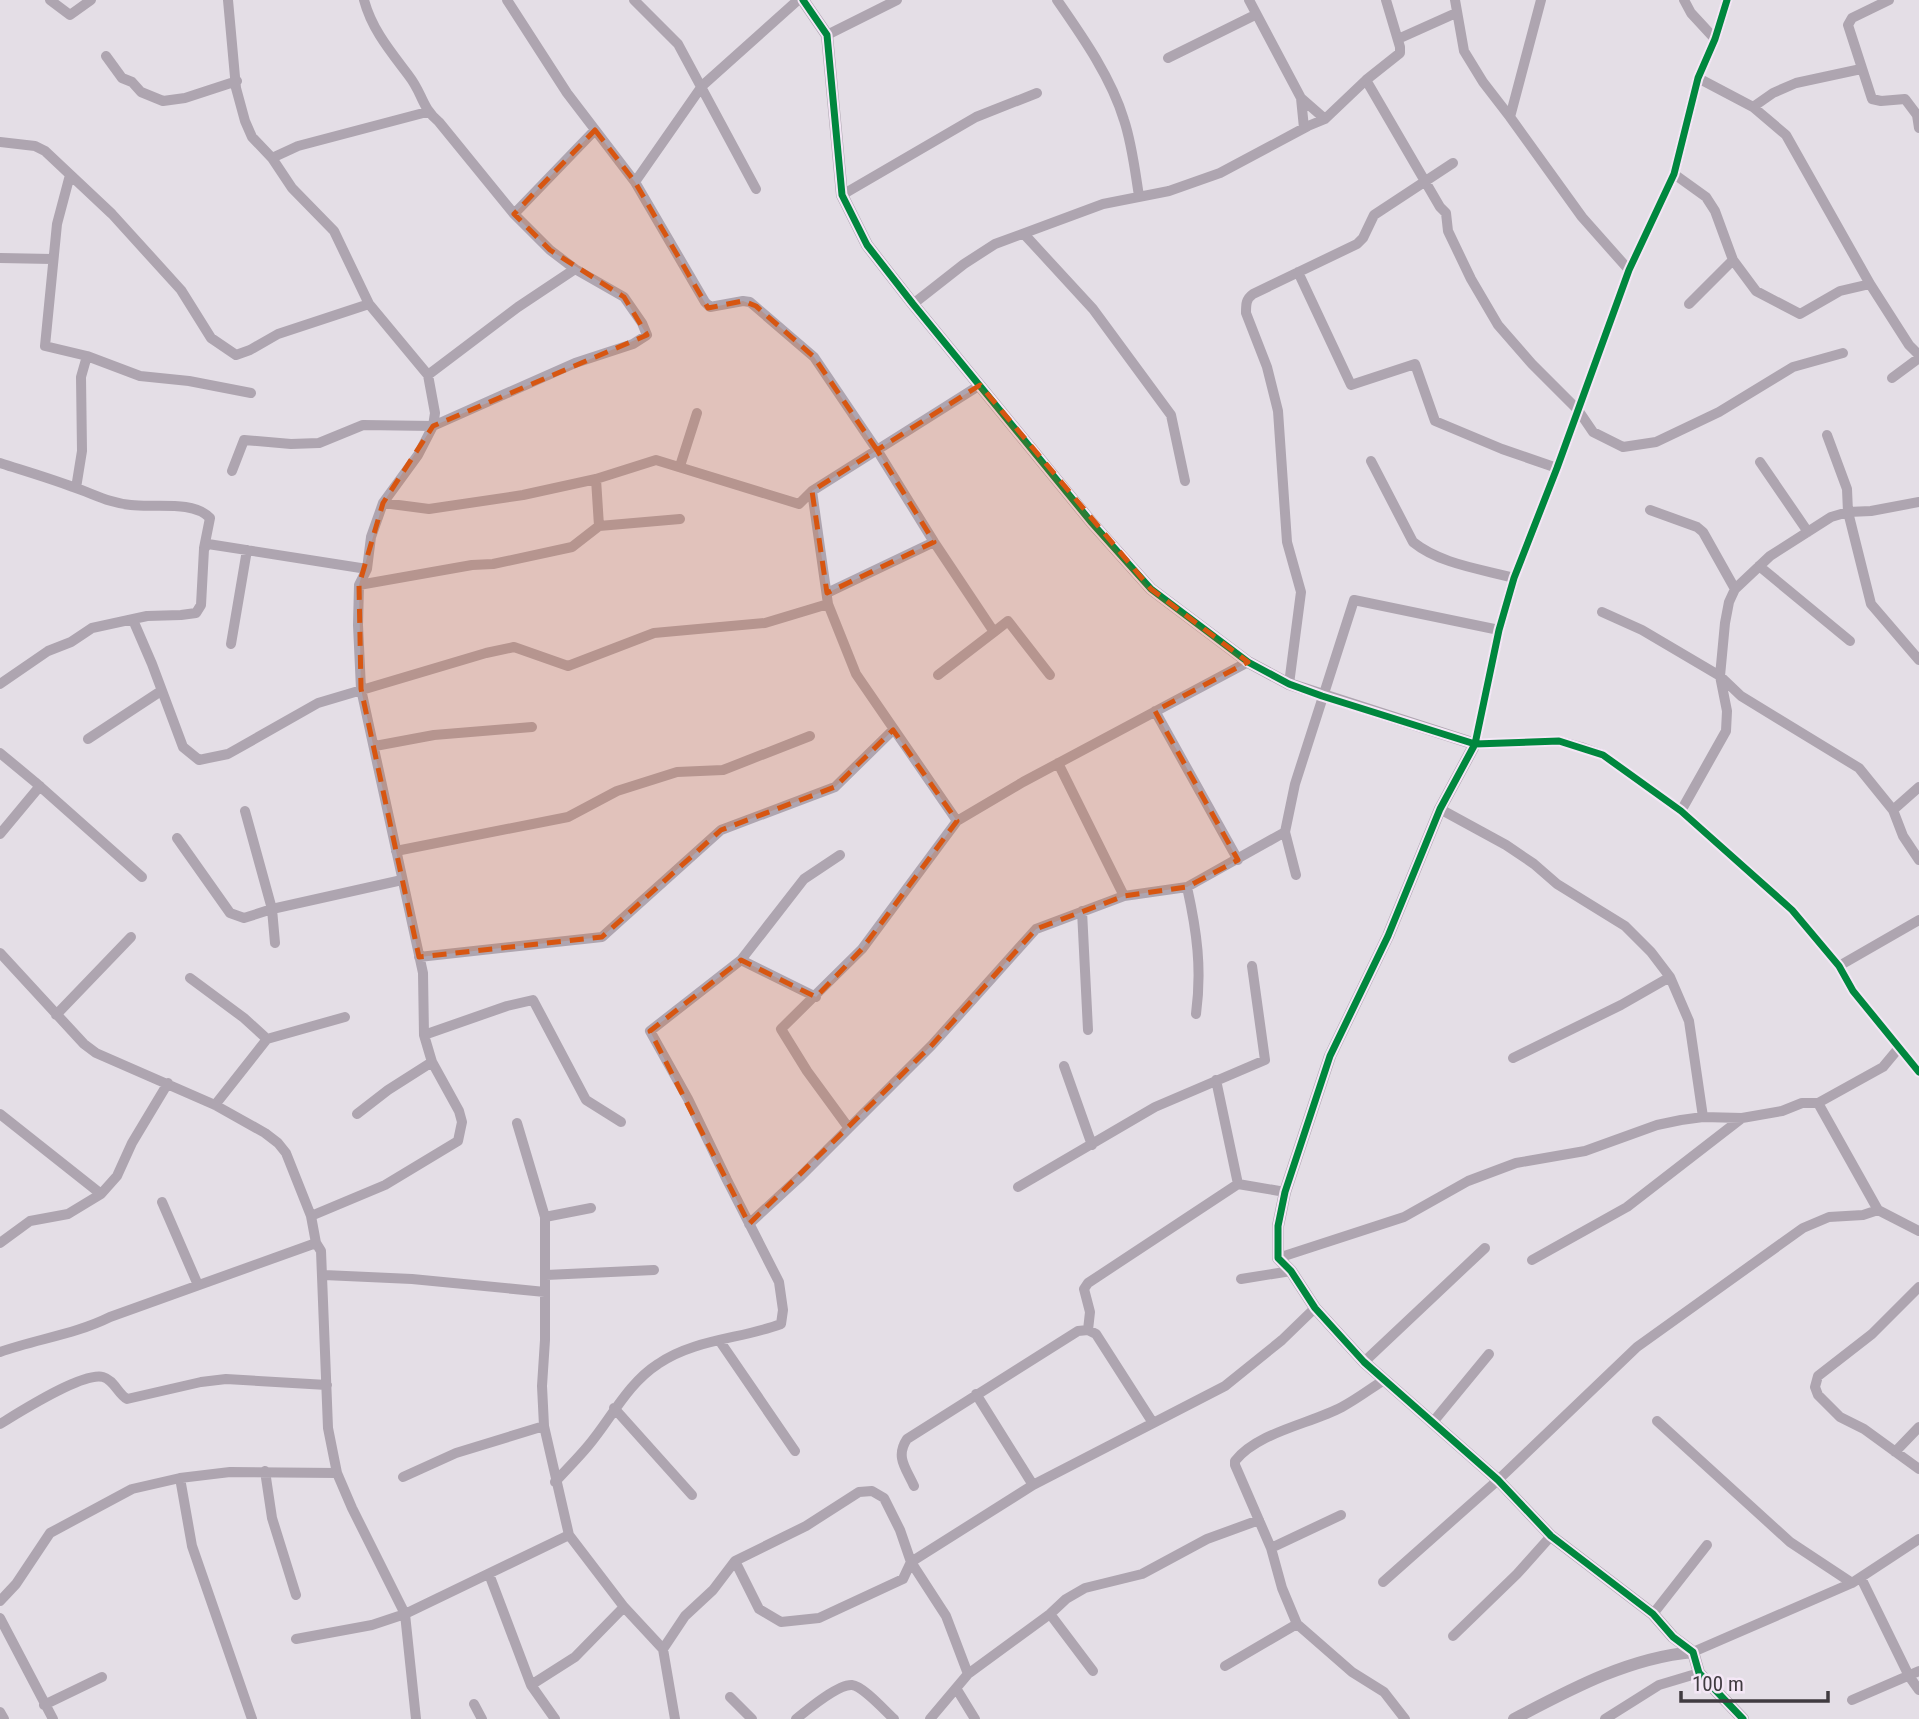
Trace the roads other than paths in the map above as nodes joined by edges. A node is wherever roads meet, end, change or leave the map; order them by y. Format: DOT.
graph roads {
  1 [pos="50,0"];
  2 [pos="91,0"];
  3 [pos="228,0"];
  4 [pos="364,0"];
  5 [pos="507,0"];
  6 [pos="634,0"];
  7 [pos="801,0"];
  8 [pos="898,0"];
  9 [pos="1057,0"];
  10 [pos="1249,0"];
  11 [pos="1386,0"];
  12 [pos="1455,0"];
  13 [pos="1541,0"];
  14 [pos="1684,0"];
  15 [pos="1727,0"];
  16 [pos="1889,0"];
  17 [pos="1456,13"];
  18 [pos="1255,15"];
  19 [pos="827,35"];
  20 [pos="1715,38"];
  21 [pos="1398,39"];
  22 [pos="106,56"];
  23 [pos="1168,58"];
  24 [pos="1861,69"];
  25 [pos="1698,78"];
  26 [pos="1366,80"];
  27 [pos="237,81"];
  28 [pos="702,86"];
  29 [pos="1037,93"];
  30 [pos="1301,98"];
  31 [pos="1753,107"];
  32 [pos="428,112"];
  33 [pos="1510,117"];
  34 [pos="1325,119"];
  35 [pos="1304,128"];
  36 [pos="1919,128"];
  37 [pos="594,130"];
  38 [pos="0,142"];
  39 [pos="272,158"];
  40 [pos="1453,163"];
  41 [pos="1674,174"];
  42 [pos="69,175"];
  43 [pos="1424,180"];
  44 [pos="635,182"];
  45 [pos="756,189"];
  46 [pos="842,195"];
  47 [pos="1139,195"];
  48 [pos="514,214"];
  49 [pos="1024,234"];
  50 [pos="0,258"];
  51 [pos="52,259"];
  52 [pos="1733,260"];
  53 [pos="575,269"];
  54 [pos="1629,270"];
  55 [pos="1298,272"];
  56 [pos="1870,284"];
  57 [pos="369,304"];
  58 [pos="913,304"];
  59 [pos="1689,304"];
  60 [pos="1843,353"];
  61 [pos="87,356"];
  62 [pos="1919,357"];
  63 [pos="428,375"];
  64 [pos="1892,378"];
  65 [pos="980,385"];
  66 [pos="251,393"];
  67 [pos="1578,410"];
  68 [pos="697,413"];
  69 [pos="433,426"];
  70 [pos="1827,435"];
  71 [pos="877,450"];
  72 [pos="1371,461"];
  73 [pos="1760,462"];
  74 [pos="0,463"];
  75 [pos="680,466"];
  76 [pos="1557,468"];
  77 [pos="232,471"];
  78 [pos="596,479"];
  79 [pos="1185,481"];
  80 [pos="76,488"];
  81 [pos="812,491"];
  82 [pos="1919,502"];
  83 [pos="383,503"];
  84 [pos="1650,510"];
  85 [pos="1848,512"];
  86 [pos="680,519"];
  87 [pos="598,526"];
  88 [pos="1808,532"];
  89 [pos="934,542"];
  90 [pos="204,549"];
  91 [pos="247,550"];
  92 [pos="1759,566"];
  93 [pos="367,569"];
  94 [pos="1514,578"];
  95 [pos="359,585"];
  96 [pos="1735,589"];
  97 [pos="827,598"];
  98 [pos="1602,612"];
  99 [pos="132,620"];
  100 [pos="1499,630"];
  101 [pos="994,632"];
  102 [pos="1850,641"];
  103 [pos="231,643"];
  104 [pos="1919,660"];
  105 [pos="1248,662"];
  106 [pos="1050,674"];
  107 [pos="938,675"];
  108 [pos="1720,676"];
  109 [pos="0,684"];
  110 [pos="1289,684"];
  111 [pos="361,689"];
  112 [pos="161,691"];
  113 [pos="1322,696"];
  114 [pos="1155,711"];
  115 [pos="532,727"];
  116 [pos="892,730"];
  117 [pos="810,736"];
  118 [pos="88,739"];
  119 [pos="1475,744"];
  120 [pos="375,746"];
  121 [pos="0,753"];
  122 [pos="1058,763"];
  123 [pos="40,786"];
  124 [pos="1919,788"];
  125 [pos="1440,809"];
  126 [pos="1893,810"];
  127 [pos="245,811"];
  128 [pos="1681,811"];
  129 [pos="957,821"];
  130 [pos="1285,832"];
  131 [pos="0,834"];
  132 [pos="177,838"];
  133 [pos="396,850"];
  134 [pos="840,855"];
  135 [pos="1238,859"];
  136 [pos="1919,860"];
  137 [pos="1296,875"];
  138 [pos="142,877"];
  139 [pos="402,880"];
  140 [pos="1187,887"];
  141 [pos="1124,896"];
  142 [pos="272,909"];
  143 [pos="1082,911"];
  144 [pos="1919,920"];
  145 [pos="131,937"];
  146 [pos="275,943"];
  147 [pos="0,953"];
  148 [pos="418,957"];
  149 [pos="741,960"];
  150 [pos="1252,966"];
  151 [pos="1839,966"];
  152 [pos="1670,976"];
  153 [pos="190,978"];
  154 [pos="816,997"];
  155 [pos="1196,1014"];
  156 [pos="56,1015"];
  157 [pos="345,1017"];
  158 [pos="1088,1030"];
  159 [pos="424,1035"];
  160 [pos="267,1039"];
  161 [pos="1898,1049"];
  162 [pos="1513,1058"];
  163 [pos="1914,1060"];
  164 [pos="432,1062"];
  165 [pos="1064,1066"];
  166 [pos="1919,1072"];
  167 [pos="1216,1080"];
  168 [pos="168,1083"];
  169 [pos="1818,1103"];
  170 [pos="215,1105"];
  171 [pos="0,1114"];
  172 [pos="356,1114"];
  173 [pos="1703,1116"];
  174 [pos="1742,1118"];
  175 [pos="621,1122"];
  176 [pos="517,1123"];
  177 [pos="848,1127"];
  178 [pos="1092,1145"];
  179 [pos="1238,1184"];
  180 [pos="1018,1187"];
  181 [pos="1285,1192"];
  182 [pos="101,1194"];
  183 [pos="162,1202"];
  184 [pos="591,1208"];
  185 [pos="1878,1210"];
  186 [pos="311,1216"];
  187 [pos="545,1217"];
  188 [pos="749,1224"];
  189 [pos="1919,1231"];
  190 [pos="0,1243"];
  191 [pos="316,1243"];
  192 [pos="1485,1248"];
  193 [pos="1278,1258"];
  194 [pos="1532,1260"];
  195 [pos="654,1269"];
  196 [pos="1291,1271"];
  197 [pos="324,1275"];
  198 [pos="546,1275"];
  199 [pos="1241,1279"];
  200 [pos="198,1285"];
  201 [pos="1919,1287"];
  202 [pos="545,1293"];
  203 [pos="1315,1308"];
  204 [pos="1088,1330"];
  205 [pos="719,1340"];
  206 [pos="0,1352"];
  207 [pos="1489,1354"];
  208 [pos="1364,1362"];
  209 [pos="1384,1380"];
  210 [pos="327,1385"];
  211 [pos="976,1394"];
  212 [pos="614,1408"];
  213 [pos="1657,1421"];
  214 [pos="1433,1422"];
  215 [pos="1153,1423"];
  216 [pos="0,1424"];
  217 [pos="544,1426"];
  218 [pos="1919,1427"];
  219 [pos="795,1451"];
  220 [pos="1895,1452"];
  221 [pos="1919,1469"];
  222 [pos="265,1471"];
  223 [pos="337,1473"];
  224 [pos="403,1476"];
  225 [pos="180,1478"];
  226 [pos="1498,1480"];
  227 [pos="555,1482"];
  228 [pos="1033,1485"];
  229 [pos="914,1486"];
  230 [pos="692,1495"];
  231 [pos="1341,1515"];
  232 [pos="1259,1520"];
  233 [pos="569,1535"];
  234 [pos="1551,1536"];
  235 [pos="1919,1539"];
  236 [pos="1707,1545"];
  237 [pos="1271,1548"];
  238 [pos="735,1561"];
  239 [pos="911,1562"];
  240 [pos="489,1574"];
  241 [pos="1856,1580"];
  242 [pos="1383,1582"];
  243 [pos="296,1595"];
  244 [pos="0,1601"];
  245 [pos="624,1607"];
  246 [pos="405,1614"];
  247 [pos="1050,1614"];
  248 [pos="1653,1614"];
  249 [pos="0,1618"];
  250 [pos="1297,1624"];
  251 [pos="1453,1636"];
  252 [pos="296,1639"];
  253 [pos="663,1649"];
  254 [pos="1693,1652"];
  255 [pos="1225,1665"];
  256 [pos="1093,1671"];
  257 [pos="1699,1673"];
  258 [pos="968,1674"];
  259 [pos="1914,1674"];
  260 [pos="103,1677"];
  261 [pos="531,1685"];
  262 [pos="956,1688"];
  263 [pos="1919,1690"];
  264 [pos="730,1697"];
  265 [pos="1852,1700"];
  266 [pos="474,1704"];
  267 [pos="44,1705"];
  268 [pos="0,1712"];
  269 [pos="4,1719"];
  270 [pos="53,1719"];
  271 [pos="252,1719"];
  272 [pos="416,1719"];
  273 [pos="482,1719"];
  274 [pos="555,1719"];
  275 [pos="675,1719"];
  276 [pos="752,1719"];
  277 [pos="796,1719"];
  278 [pos="894,1719"];
  279 [pos="930,1719"];
  280 [pos="975,1719"];
  281 [pos="1405,1719"];
  282 [pos="1514,1719"];
  283 [pos="1605,1719"];
  284 [pos="1743,1719"];
  1 -- 2 [label="street"];
  3 -- 27 [label="street"];
  4 -- 32 [label="street"];
  5 -- 37 [label="street"];
  6 -- 28 [label="street"];
  7 -- 19 [label="street"];
  7 -- 28 [label="street"];
  8 -- 19 [label="street"];
  9 -- 47 [label="street"];
  10 -- 18 [label="street"];
  11 -- 21 [label="street"];
  12 -- 17 [label="street"];
  13 -- 33 [label="street"];
  14 -- 20 [label="street"];
  15 -- 20 [label="street"];
  16 -- 24 [label="street"];
  17 -- 21 [label="street"];
  17 -- 33 [label="street"];
  18 -- 23 [label="street"];
  18 -- 30 [label="street"];
  19 -- 46 [label="street"];
  20 -- 25 [label="street"];
  21 -- 26 [label="street"];
  22 -- 27 [label="street"];
  24 -- 31 [label="street"];
  24 -- 36 [label="street"];
  25 -- 31 [label="street"];
  25 -- 41 [label="street"];
  26 -- 34 [label="street"];
  26 -- 43 [label="street"];
  27 -- 39 [label="street"];
  28 -- 44 [label="street"];
  28 -- 45 [label="street"];
  29 -- 46 [label="street"];
  30 -- 34 [label="street"];
  30 -- 35 [label="street"];
  31 -- 56 [label="street"];
  32 -- 39 [label="street"];
  32 -- 48 [label="street"];
  33 -- 54 [label="street"];
  34 -- 35 [label="street"];
  35 -- 47 [label="street"];
  37 -- 44 [label="street"];
  37 -- 48 [label="street"];
  38 -- 42 [label="street"];
  39 -- 57 [label="street"];
  40 -- 43 [label="street"];
  41 -- 52 [label="street"];
  41 -- 54 [label="street"];
  42 -- 51 [label="street"];
  42 -- 57 [label="street"];
  43 -- 55 [label="street"];
  43 -- 67 [label="street"];
  44 -- 71 [label="street"];
  46 -- 58 [label="street"];
  47 -- 49 [label="street"];
  48 -- 53 [label="street"];
  49 -- 58 [label="street"];
  49 -- 79 [label="street"];
  50 -- 51 [label="street"];
  51 -- 61 [label="street"];
  52 -- 56 [label="street"];
  52 -- 59 [label="street"];
  53 -- 63 [label="street"];
  53 -- 69 [label="street"];
  54 -- 67 [label="street"];
  55 -- 76 [label="street"];
  55 -- 110 [label="street"];
  56 -- 62 [label="street"];
  57 -- 63 [label="street"];
  58 -- 65 [label="street"];
  60 -- 67 [label="street"];
  61 -- 66 [label="street"];
  61 -- 80 [label="street"];
  62 -- 64 [label="street"];
  63 -- 69 [label="street"];
  65 -- 71 [label="street"];
  65 -- 105 [label="street"];
  67 -- 76 [label="street"];
  68 -- 75 [label="street"];
  69 -- 77 [label="street"];
  69 -- 83 [label="street"];
  70 -- 85 [label="street"];
  71 -- 81 [label="street"];
  71 -- 89 [label="street"];
  72 -- 94 [label="street"];
  73 -- 88 [label="street"];
  74 -- 80 [label="street"];
  75 -- 78 [label="street"];
  75 -- 81 [label="street"];
  76 -- 94 [label="street"];
  78 -- 83 [label="street"];
  78 -- 87 [label="street"];
  80 -- 90 [label="street"];
  81 -- 97 [label="street"];
  82 -- 85 [label="street"];
  83 -- 93 [label="street"];
  84 -- 96 [label="street"];
  85 -- 88 [label="street"];
  85 -- 104 [label="street"];
  86 -- 87 [label="street"];
  87 -- 95 [label="street"];
  88 -- 92 [label="street"];
  89 -- 97 [label="street"];
  89 -- 101 [label="street"];
  90 -- 91 [label="street"];
  90 -- 99 [label="street"];
  91 -- 93 [label="street"];
  91 -- 103 [label="street"];
  92 -- 96 [label="street"];
  92 -- 102 [label="street"];
  93 -- 95 [label="street"];
  94 -- 100 [label="street"];
  95 -- 111 [label="street"];
  96 -- 108 [label="street"];
  97 -- 111 [label="street"];
  97 -- 116 [label="street"];
  98 -- 108 [label="street"];
  99 -- 109 [label="street"];
  99 -- 112 [label="street"];
  100 -- 113 [label="street"];
  100 -- 119 [label="street"];
  101 -- 106 [label="street"];
  101 -- 107 [label="street"];
  105 -- 110 [label="street"];
  105 -- 114 [label="street"];
  108 -- 126 [label="street"];
  108 -- 128 [label="street"];
  110 -- 113 [label="street"];
  111 -- 112 [label="street"];
  111 -- 120 [label="street"];
  112 -- 118 [label="street"];
  113 -- 119 [label="street"];
  113 -- 130 [label="street"];
  114 -- 122 [label="street"];
  114 -- 135 [label="street"];
  115 -- 120 [label="street"];
  116 -- 129 [label="street"];
  116 -- 148 [label="street"];
  117 -- 133 [label="street"];
  119 -- 125 [label="street"];
  119 -- 128 [label="street"];
  120 -- 133 [label="street"];
  121 -- 123 [label="street"];
  122 -- 129 [label="street"];
  122 -- 141 [label="street"];
  123 -- 131 [label="street"];
  123 -- 138 [label="street"];
  124 -- 126 [label="street"];
  125 -- 152 [label="street"];
  125 -- 181 [label="street"];
  126 -- 136 [label="street"];
  127 -- 142 [label="street"];
  128 -- 151 [label="street"];
  129 -- 154 [label="street"];
  130 -- 135 [label="street"];
  130 -- 137 [label="street"];
  132 -- 142 [label="street"];
  133 -- 139 [label="street"];
  134 -- 149 [label="street"];
  135 -- 140 [label="street"];
  139 -- 142 [label="street"];
  139 -- 148 [label="street"];
  140 -- 141 [label="street"];
  140 -- 155 [label="street"];
  141 -- 143 [label="street"];
  142 -- 146 [label="street"];
  143 -- 158 [label="street"];
  143 -- 177 [label="street"];
  144 -- 151 [label="street"];
  145 -- 156 [label="street"];
  147 -- 156 [label="street"];
  148 -- 159 [label="street"];
  149 -- 154 [label="street"];
  149 -- 188 [label="street"];
  150 -- 167 [label="street"];
  151 -- 161 [label="street"];
  152 -- 162 [label="street"];
  152 -- 173 [label="street"];
  153 -- 160 [label="street"];
  154 -- 177 [label="street"];
  156 -- 168 [label="street"];
  157 -- 160 [label="street"];
  159 -- 164 [label="street"];
  159 -- 175 [label="street"];
  160 -- 170 [label="street"];
  161 -- 163 [label="street"];
  161 -- 169 [label="street"];
  163 -- 166 [label="street"];
  164 -- 172 [label="street"];
  164 -- 186 [label="street"];
  165 -- 178 [label="street"];
  167 -- 178 [label="street"];
  167 -- 179 [label="street"];
  168 -- 170 [label="street"];
  168 -- 182 [label="street"];
  169 -- 174 [label="street"];
  169 -- 185 [label="street"];
  170 -- 186 [label="street"];
  171 -- 182 [label="street"];
  173 -- 174 [label="street"];
  173 -- 193 [label="street"];
  174 -- 194 [label="street"];
  176 -- 187 [label="street"];
  177 -- 188 [label="street"];
  178 -- 180 [label="street"];
  179 -- 181 [label="street"];
  179 -- 204 [label="street"];
  181 -- 193 [label="street"];
  182 -- 190 [label="street"];
  183 -- 200 [label="street"];
  184 -- 187 [label="street"];
  185 -- 189 [label="street"];
  185 -- 226 [label="street"];
  186 -- 191 [label="street"];
  187 -- 198 [label="street"];
  188 -- 205 [label="street"];
  191 -- 197 [label="street"];
  191 -- 200 [label="street"];
  192 -- 208 [label="street"];
  193 -- 196 [label="street"];
  195 -- 198 [label="street"];
  196 -- 199 [label="street"];
  196 -- 203 [label="street"];
  197 -- 202 [label="street"];
  197 -- 210 [label="street"];
  198 -- 202 [label="street"];
  200 -- 206 [label="street"];
  201 -- 220 [label="street"];
  202 -- 217 [label="street"];
  203 -- 208 [label="street"];
  203 -- 215 [label="street"];
  204 -- 211 [label="street"];
  204 -- 215 [label="street"];
  205 -- 212 [label="street"];
  205 -- 219 [label="street"];
  207 -- 214 [label="street"];
  208 -- 209 [label="street"];
  209 -- 214 [label="street"];
  209 -- 232 [label="street"];
  210 -- 216 [label="street"];
  210 -- 223 [label="street"];
  211 -- 228 [label="street"];
  211 -- 229 [label="street"];
  212 -- 227 [label="street"];
  212 -- 230 [label="street"];
  213 -- 241 [label="street"];
  214 -- 226 [label="street"];
  215 -- 228 [label="street"];
  217 -- 224 [label="street"];
  217 -- 227 [label="street"];
  218 -- 220 [label="street"];
  220 -- 221 [label="street"];
  222 -- 223 [label="street"];
  222 -- 225 [label="street"];
  222 -- 243 [label="street"];
  223 -- 246 [label="street"];
  225 -- 244 [label="street"];
  225 -- 271 [label="street"];
  226 -- 234 [label="street"];
  226 -- 242 [label="street"];
  227 -- 233 [label="street"];
  228 -- 239 [label="street"];
  231 -- 237 [label="street"];
  232 -- 237 [label="street"];
  232 -- 247 [label="street"];
  233 -- 240 [label="street"];
  233 -- 245 [label="street"];
  234 -- 248 [label="street"];
  234 -- 251 [label="street"];
  235 -- 241 [label="street"];
  236 -- 248 [label="street"];
  237 -- 250 [label="street"];
  238 -- 239 [label="street"];
  238 -- 239 [label="street"];
  238 -- 253 [label="street"];
  239 -- 258 [label="street"];
  240 -- 246 [label="street"];
  240 -- 261 [label="street"];
  241 -- 254 [label="street"];
  241 -- 259 [label="street"];
  245 -- 253 [label="street"];
  245 -- 261 [label="street"];
  246 -- 252 [label="street"];
  246 -- 272 [label="street"];
  247 -- 256 [label="street"];
  247 -- 258 [label="street"];
  248 -- 254 [label="street"];
  249 -- 267 [label="street"];
  250 -- 255 [label="street"];
  250 -- 281 [label="street"];
  253 -- 275 [label="street"];
  254 -- 257 [label="street"];
  254 -- 282 [label="street"];
  257 -- 283 [label="street"];
  257 -- 284 [label="street"];
  258 -- 262 [label="street"];
  259 -- 263 [label="street"];
  259 -- 265 [label="street"];
  260 -- 267 [label="street"];
  261 -- 274 [label="street"];
  262 -- 279 [label="street"];
  262 -- 280 [label="street"];
  264 -- 276 [label="street"];
  266 -- 273 [label="street"];
  267 -- 270 [label="street"];
  268 -- 269 [label="street"];
  277 -- 278 [label="street"];
}
